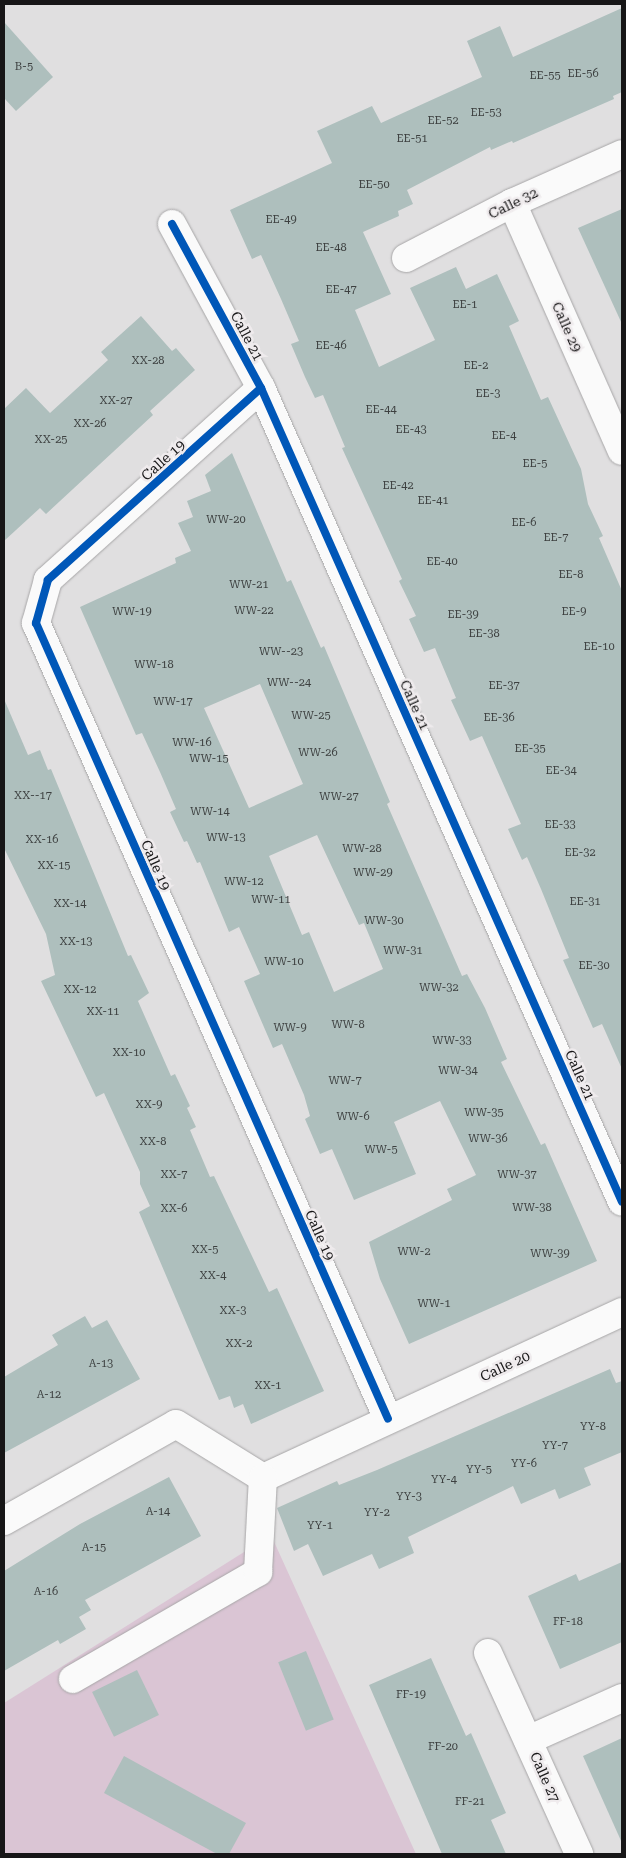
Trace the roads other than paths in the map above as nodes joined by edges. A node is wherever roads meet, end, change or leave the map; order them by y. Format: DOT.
graph roads {
  1 [pos="622,154"];
  2 [pos="512,203"];
  3 [pos="172,224"];
  4 [pos="406,258"];
  5 [pos="261,388"];
  6 [pos="622,451"];
  7 [pos="622,1202"];
  8 [pos="622,1312"];
  9 [pos="388,1419"];
  10 [pos="263,1478"];
  11 [pos="4,1521"];
  12 [pos="488,1652"];
  13 [pos="73,1679"];
  14 [pos="622,1698"];
  15 [pos="528,1740"];
  16 [pos="580,1854"];
  1 -- 2 [label="street, Calle 32"];
  2 -- 4 [label="street, Calle 32"];
  2 -- 6 [label="street, Calle 29"];
  3 -- 5 [label="street, Calle 21"];
  5 -- 7 [label="street, Calle 21"];
  5 -- 9 [label="street, Calle 19"];
  8 -- 9 [label="street, Calle 20"];
  9 -- 10 [label="street, Calle 20"];
  10 -- 11 [label="street"];
  10 -- 13 [label="street"];
  12 -- 15 [label="street"];
  14 -- 15 [label="street, Calle 27"];
  15 -- 16 [label="street, Calle 27"];
}
